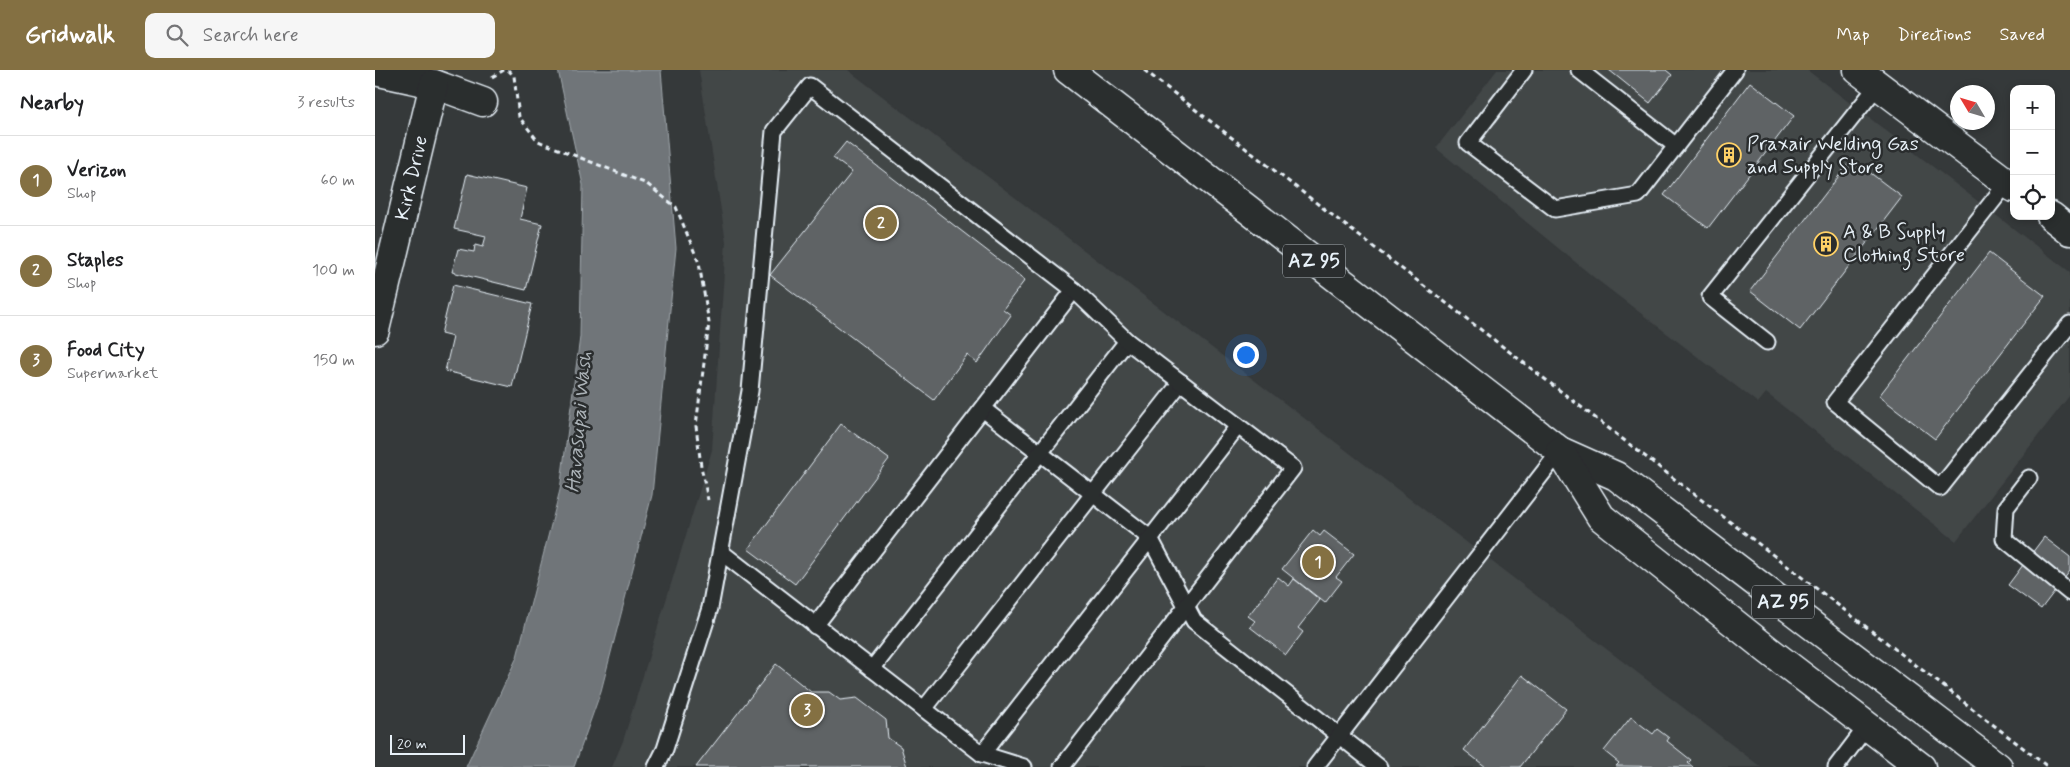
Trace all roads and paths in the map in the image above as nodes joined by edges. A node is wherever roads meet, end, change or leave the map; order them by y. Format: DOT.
graph roads {
  1 [pos="508,70"];
  2 [pos="1068,70"];
  3 [pos="1144,70"];
  4 [pos="1524,70"];
  5 [pos="1579,70"];
  6 [pos="1735,70"];
  7 [pos="375,71"];
  8 [pos="1868,78"];
  9 [pos="434,84"];
  10 [pos="483,102"];
  11 [pos="1676,146"];
  12 [pos="2010,185"];
  13 [pos="2055,219"];
  14 [pos="2070,230"];
  15 [pos="1074,290"];
  16 [pos="2070,324"];
  17 [pos="375,330"];
  18 [pos="1127,341"];
  19 [pos="1767,342"];
  20 [pos="1181,382"];
  21 [pos="983,409"];
  22 [pos="1239,426"];
  23 [pos="1560,451"];
  24 [pos="1039,452"];
  25 [pos="2029,478"];
  26 [pos="1093,493"];
  27 [pos="709,504"];
  28 [pos="1150,538"];
  29 [pos="721,552"];
  30 [pos="2070,593"];
  31 [pos="1185,606"];
  32 [pos="815,626"];
  33 [pos="872,669"];
  34 [pos="923,710"];
  35 [pos="1867,726"];
  36 [pos="1339,735"];
  37 [pos="982,754"];
  38 [pos="656,767"];
  39 [pos="1024,767"];
  40 [pos="1062,767"];
  41 [pos="1315,767"];
  42 [pos="1379,767"];
  43 [pos="1836,767"];
  44 [pos="1921,767"];
  45 [pos="1998,767"];
  46 [pos="2048,767"];
  1 -- 27 [label="path"];
  2 -- 23 [label="main road, AZ 95"];
  3 -- 46 [label="path"];
  4 -- 11 [label="lane"];
  5 -- 11 [label="lane"];
  6 -- 11 [label="lane"];
  7 -- 9 [label="main road"];
  8 -- 12 [label="main road"];
  8 -- 19 [label="lane"];
  9 -- 10 [label="main road"];
  9 -- 17 [label="main road, Kirk Drive"];
  12 -- 16 [label="lane"];
  13 -- 14 [label="main road"];
  15 -- 18 [label="lane"];
  15 -- 21 [label="lane"];
  15 -- 29 [label="lane"];
  18 -- 20 [label="lane"];
  18 -- 24 [label="lane"];
  20 -- 22 [label="lane"];
  20 -- 26 [label="lane"];
  21 -- 24 [label="lane"];
  21 -- 32 [label="lane"];
  22 -- 28 [label="lane"];
  22 -- 31 [label="lane"];
  23 -- 35 [label="main road, AZ 95"];
  23 -- 36 [label="lane"];
  23 -- 45 [label="main road, AZ 95"];
  24 -- 26 [label="lane"];
  24 -- 33 [label="lane"];
  25 -- 30 [label="lane"];
  26 -- 28 [label="lane"];
  26 -- 34 [label="lane"];
  28 -- 31 [label="lane"];
  28 -- 37 [label="lane"];
  29 -- 32 [label="lane"];
  29 -- 38 [label="lane"];
  31 -- 36 [label="lane"];
  31 -- 40 [label="lane"];
  32 -- 33 [label="lane"];
  33 -- 34 [label="lane"];
  34 -- 37 [label="lane"];
  35 -- 43 [label="lane"];
  35 -- 44 [label="main road, AZ 95"];
  36 -- 41 [label="lane"];
  36 -- 42 [label="lane"];
  37 -- 39 [label="lane"];
}
